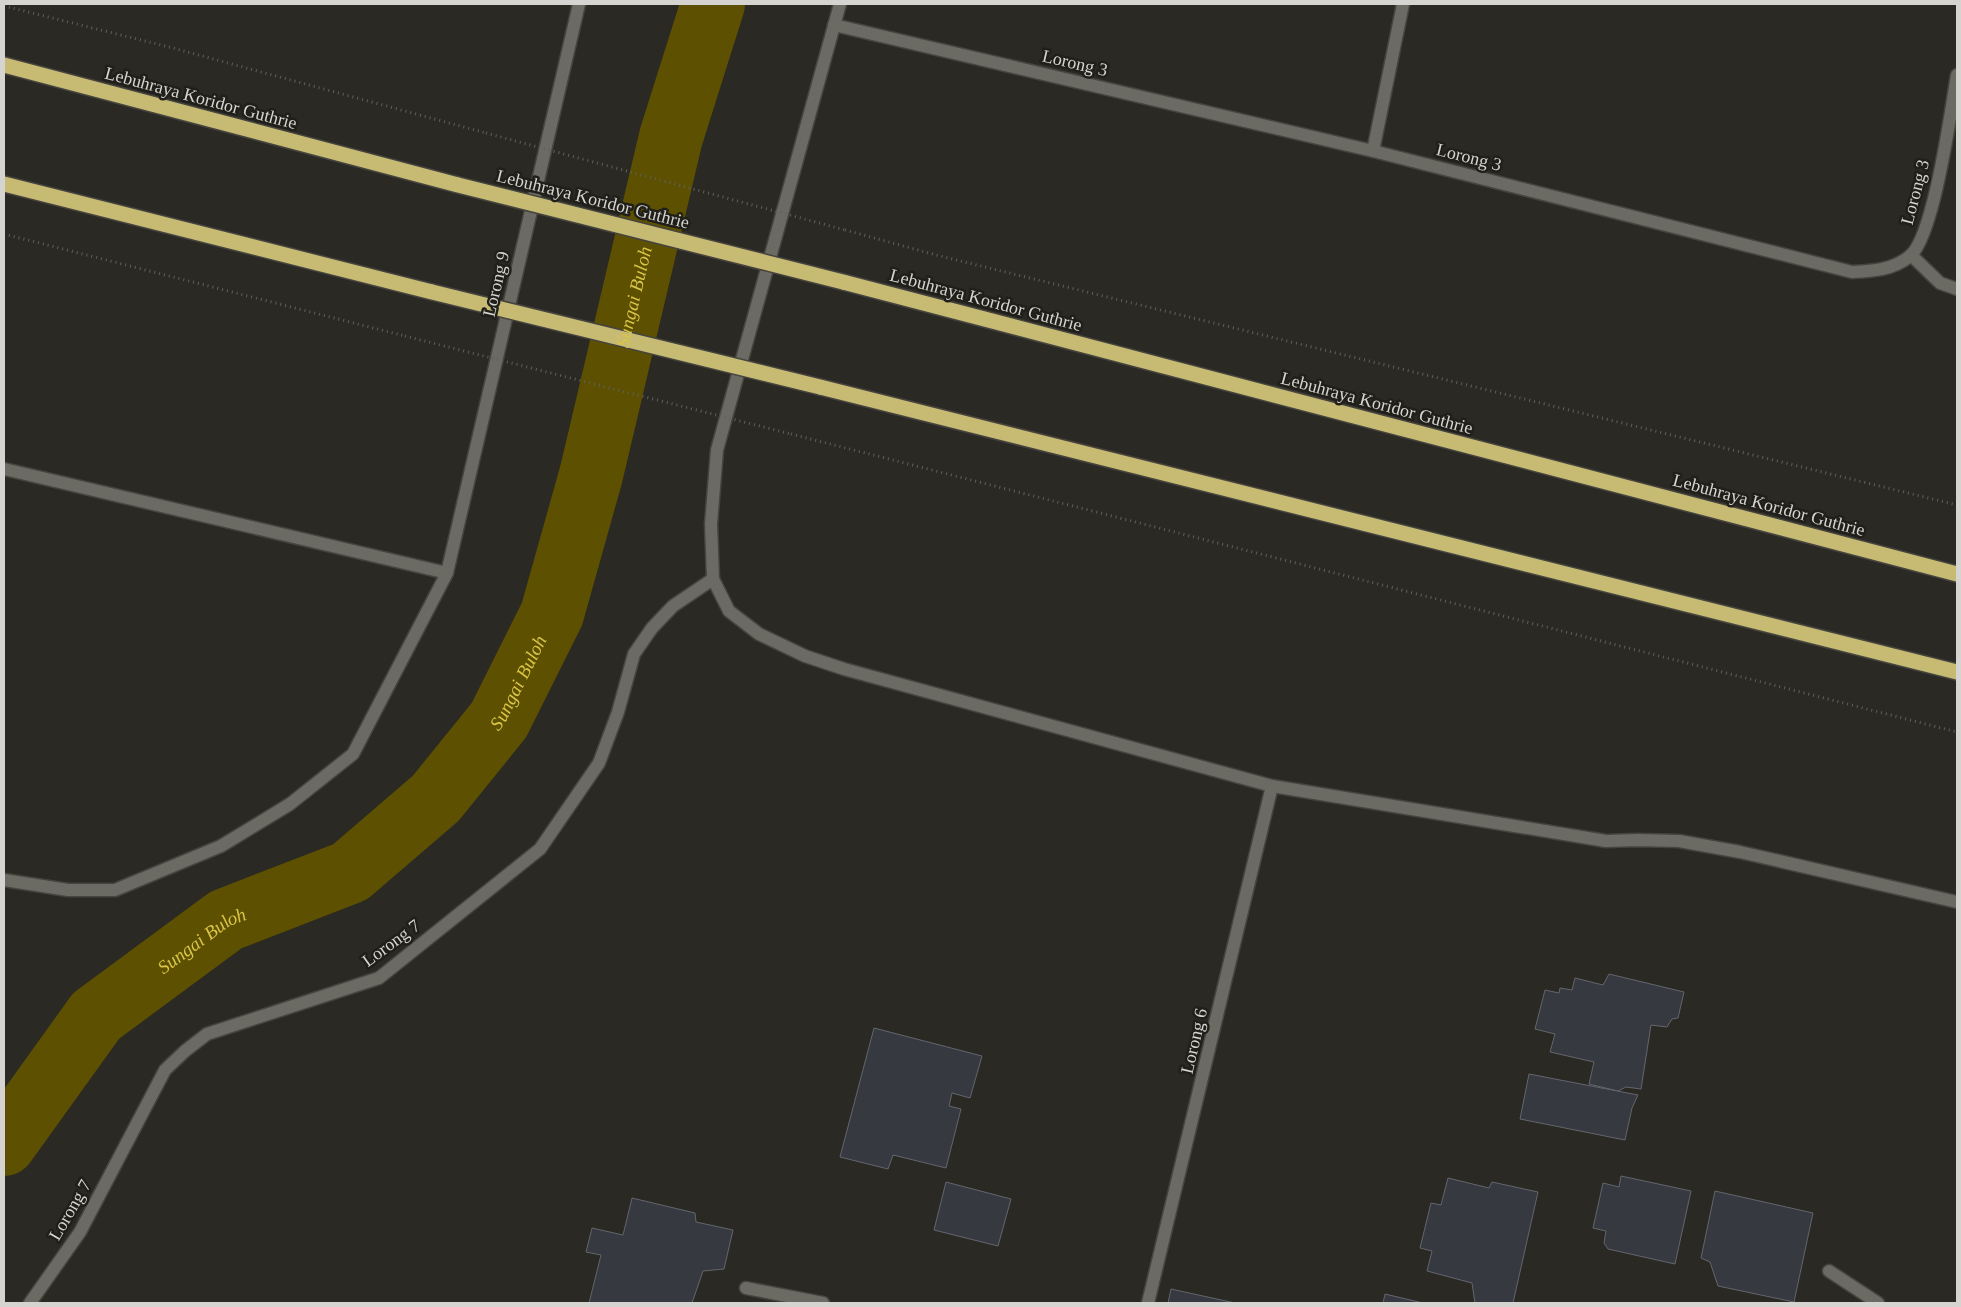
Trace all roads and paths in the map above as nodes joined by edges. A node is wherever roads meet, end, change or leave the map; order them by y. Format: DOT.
graph roads {
  1 [pos="579,4"];
  2 [pos="840,4"];
  3 [pos="1403,4"];
  4 [pos="4,6"];
  5 [pos="834,25"];
  6 [pos="4,66"];
  7 [pos="1957,76"];
  8 [pos="1373,151"];
  9 [pos="4,184"];
  10 [pos="4,234"];
  11 [pos="1911,256"];
  12 [pos="1957,288"];
  13 [pos="4,469"];
  14 [pos="1957,505"];
  15 [pos="447,573"];
  16 [pos="1957,574"];
  17 [pos="713,579"];
  18 [pos="1957,672"];
  19 [pos="1957,732"];
  20 [pos="1272,786"];
  21 [pos="4,880"];
  22 [pos="1957,902"];
  23 [pos="1829,1271"];
  24 [pos="746,1288"];
  25 [pos="30,1303"];
  26 [pos="823,1303"];
  27 [pos="1148,1303"];
  28 [pos="1878,1303"];
  1 -- 15 [label="street, Lorong 9"];
  2 -- 5 [label="street"];
  3 -- 8 [label="street"];
  4 -- 14 [label="path, bridge"];
  5 -- 8 [label="street, Lorong 3"];
  5 -- 17 [label="street"];
  6 -- 16 [label="highway, Lebuhraya Koridor Guthrie, bridge"];
  7 -- 11 [label="street, Lorong 3"];
  8 -- 11 [label="street, Lorong 3"];
  9 -- 18 [label="highway, bridge"];
  10 -- 19 [label="path, bridge"];
  11 -- 12 [label="street"];
  13 -- 15 [label="street"];
  15 -- 21 [label="street, Lorong 9"];
  17 -- 20 [label="street"];
  17 -- 25 [label="street, Lorong 7"];
  20 -- 22 [label="street"];
  20 -- 27 [label="street, Lorong 6"];
  23 -- 28 [label="street"];
  24 -- 26 [label="street"];
}
